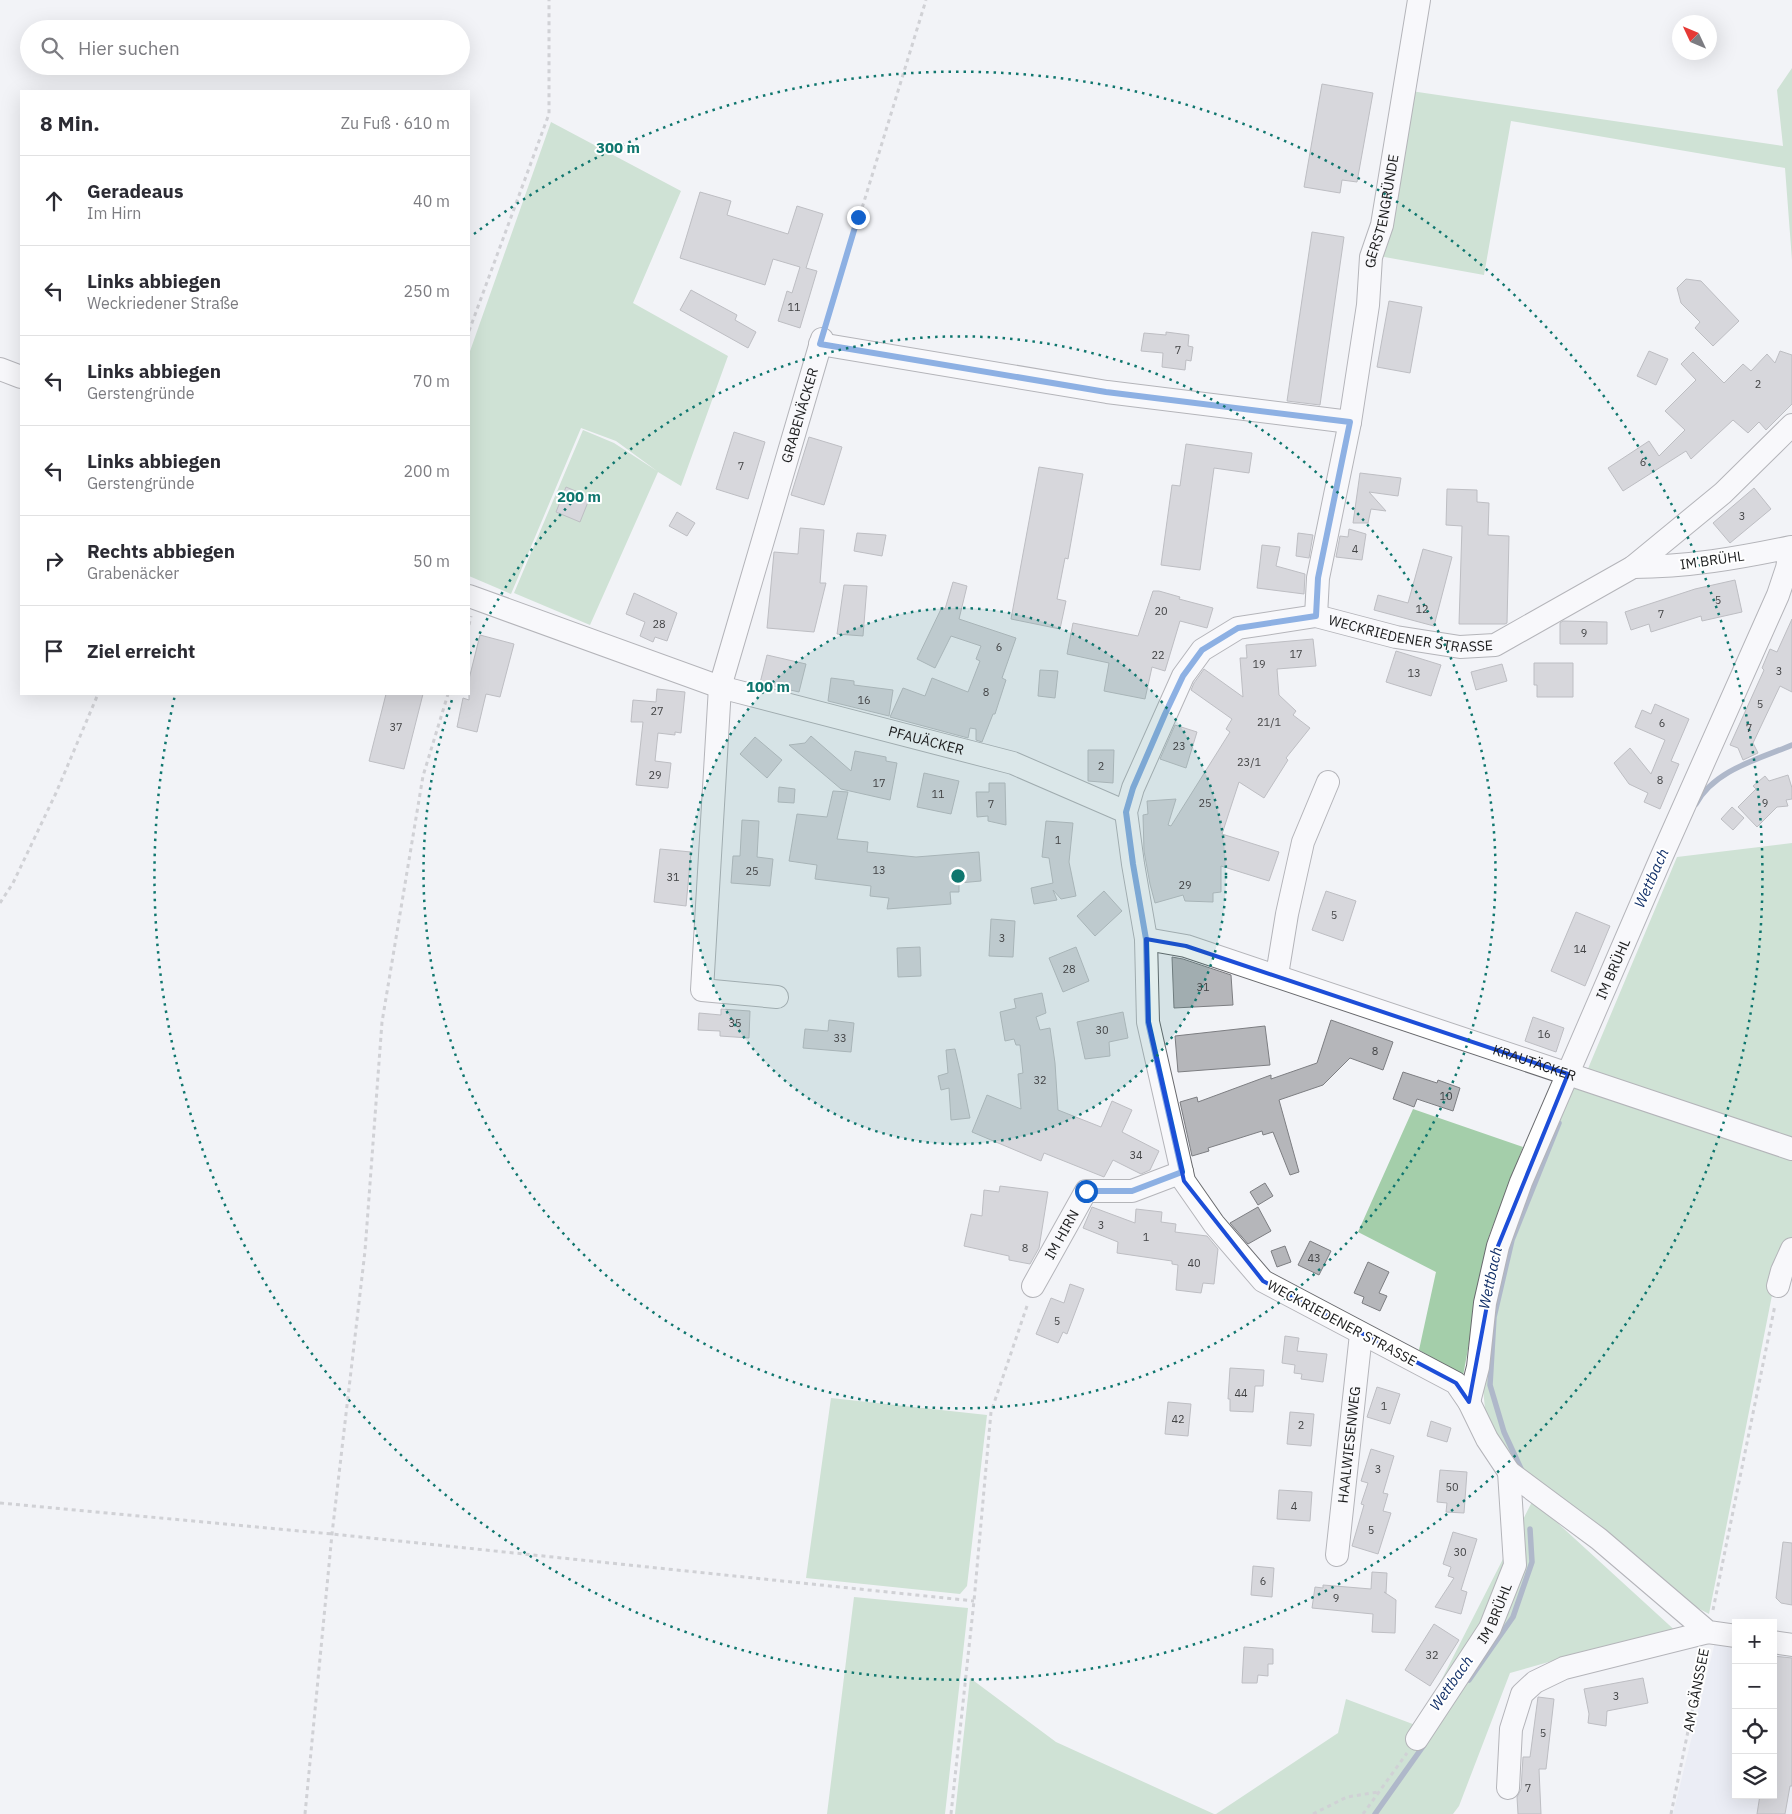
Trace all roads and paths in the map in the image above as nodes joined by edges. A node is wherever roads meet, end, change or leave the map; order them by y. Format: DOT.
graph roads {
  1 [pos="549,0"];
  2 [pos="926,0"];
  3 [pos="1419,0"];
  4 [pos="470,328"];
  5 [pos="821,342"];
  6 [pos="0,369"];
  7 [pos="20,377"];
  8 [pos="1350,422"];
  9 [pos="1792,425"];
  10 [pos="1791,547"];
  11 [pos="1633,567"];
  12 [pos="470,596"];
  13 [pos="1316,616"];
  14 [pos="720,687"];
  15 [pos="98,695"];
  16 [pos="448,695"];
  17 [pos="1328,782"];
  18 [pos="1126,812"];
  19 [pos="0,903"];
  20 [pos="1146,939"];
  21 [pos="1277,975"];
  22 [pos="777,997"];
  23 [pos="1568,1074"];
  24 [pos="1792,1149"];
  25 [pos="1182,1172"];
  26 [pos="1792,1249"];
  27 [pos="1784,1285"];
  28 [pos="1033,1286"];
  29 [pos="1361,1334"];
  30 [pos="1470,1402"];
  31 [pos="1509,1472"];
  32 [pos="0,1503"];
  33 [pos="332,1534"];
  34 [pos="1337,1555"];
  35 [pos="974,1602"];
  36 [pos="1708,1632"];
  37 [pos="1732,1635"];
  38 [pos="1777,1643"];
  39 [pos="1792,1645"];
  40 [pos="1417,1739"];
  41 [pos="1508,1788"];
  42 [pos="1379,1792"];
  43 [pos="305,1814"];
  44 [pos="952,1814"];
  45 [pos="1313,1814"];
  46 [pos="1363,1814"];
  47 [pos="1671,1814"];
  1 -- 4 [label="path"];
  2 -- 5 [label="path"];
  3 -- 8 [label="street, GERSTENGRÜNDE"];
  5 -- 8 [label="street"];
  5 -- 14 [label="street, GRABENÄCKER"];
  6 -- 7 [label="street"];
  8 -- 13 [label="street, GERSTENGRÜNDE"];
  9 -- 11 [label="street, WECKRIEDENER STRASSE"];
  10 -- 11 [label="street, IM BRÜHL"];
  10 -- 23 [label="street, IM BRÜHL"];
  11 -- 13 [label="street, WECKRIEDENER STRASSE"];
  12 -- 14 [label="street, PFAUÄCKER"];
  13 -- 18 [label="street, WECKRIEDENER STRASSE"];
  14 -- 18 [label="street, PFAUÄCKER"];
  14 -- 22 [label="street"];
  15 -- 19 [label="path"];
  16 -- 33 [label="path"];
  17 -- 21 [label="street"];
  18 -- 20 [label="street, WECKRIEDENER STRASSE"];
  20 -- 21 [label="street, KRAUTÄCKER"];
  20 -- 25 [label="street, WECKRIEDENER STRASSE"];
  21 -- 23 [label="street, KRAUTÄCKER"];
  23 -- 24 [label="street, KRAUTÄCKER"];
  23 -- 30 [label="street, IM BRÜHL"];
  25 -- 28 [label="street, IM HIRN"];
  25 -- 29 [label="street, WECKRIEDENER STRASSE"];
  26 -- 27 [label="street"];
  27 -- 36 [label="path"];
  28 -- 35 [label="path"];
  29 -- 30 [label="street, WECKRIEDENER STRASSE"];
  29 -- 34 [label="street, HAALWIESENWEG"];
  30 -- 31 [label="street, WECKRIEDENER STRASSE"];
  31 -- 36 [label="street, WECKRIEDENER STRASSE"];
  31 -- 40 [label="street, IM BRÜHL"];
  32 -- 33 [label="path"];
  33 -- 35 [label="path"];
  33 -- 43 [label="path"];
  35 -- 44 [label="path"];
  36 -- 37 [label="street"];
  36 -- 41 [label="street, AM GÄNSSEE"];
  36 -- 47 [label="path, AM GÄNSSEE"];
  38 -- 39 [label="street"];
  40 -- 42 [label="path"];
  42 -- 45 [label="path"];
  42 -- 46 [label="path"];
}
